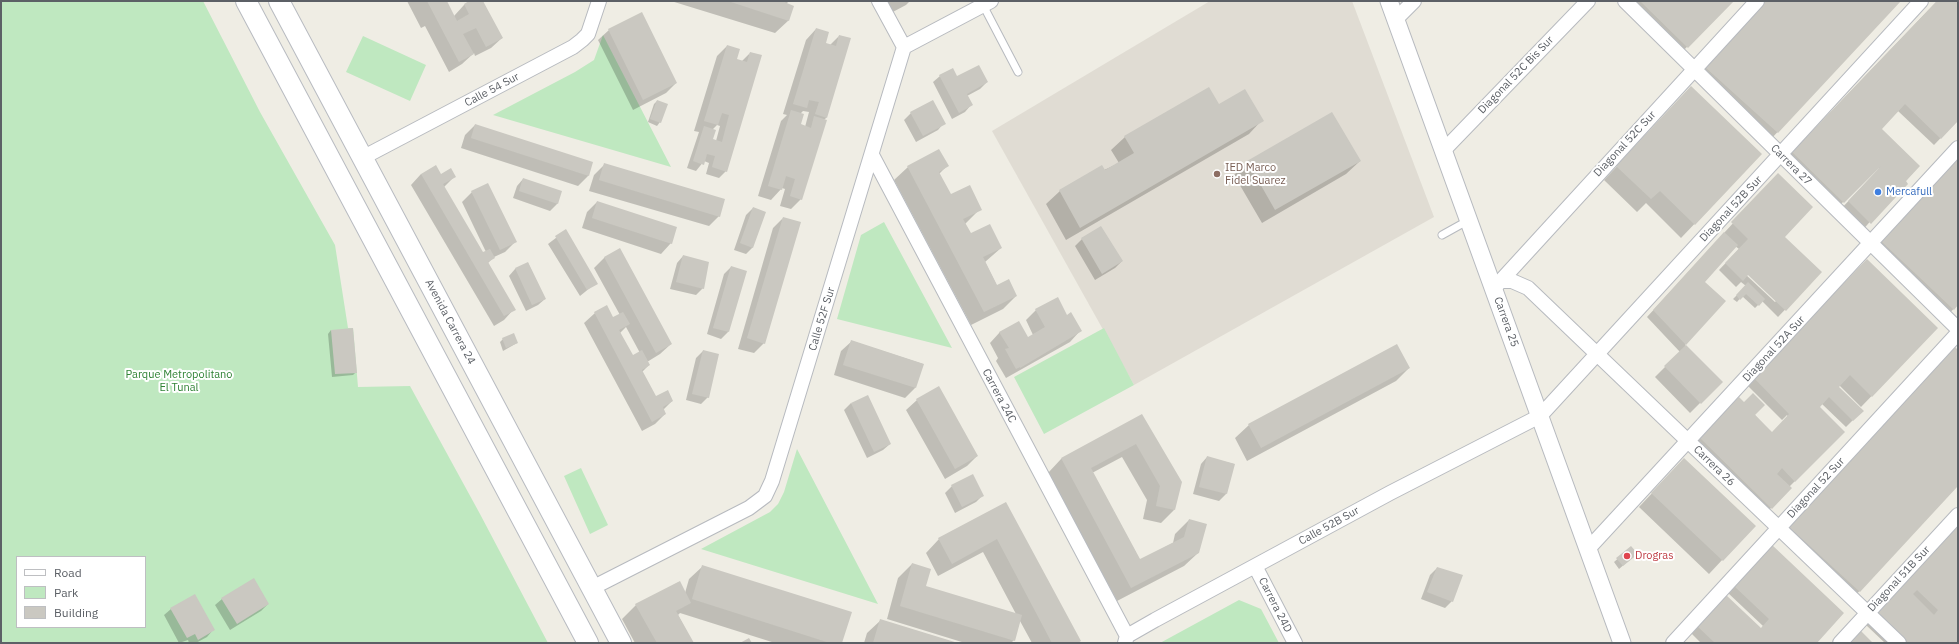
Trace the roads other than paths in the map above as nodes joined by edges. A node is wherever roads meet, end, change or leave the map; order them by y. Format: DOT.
graph roads {
  1 [pos="246,1"];
  2 [pos="278,1"];
  3 [pos="599,1"];
  4 [pos="878,1"];
  5 [pos="1389,1"];
  6 [pos="1414,1"];
  7 [pos="1588,1"];
  8 [pos="1625,1"];
  9 [pos="1757,1"];
  10 [pos="1921,1"];
  11 [pos="988,3"];
  12 [pos="1396,19"];
  13 [pos="904,48"];
  14 [pos="1694,69"];
  15 [pos="1018,72"];
  16 [pos="1958,148"];
  17 [pos="1444,150"];
  18 [pos="1780,154"];
  19 [pos="872,155"];
  20 [pos="362,158"];
  21 [pos="1469,220"];
  22 [pos="1442,235"];
  23 [pos="1871,244"];
  24 [pos="1519,261"];
  25 [pos="1497,284"];
  26 [pos="1528,288"];
  27 [pos="1958,329"];
  28 [pos="1958,333"];
  29 [pos="1597,354"];
  30 [pos="1540,416"];
  31 [pos="1689,442"];
  32 [pos="1958,515"];
  33 [pos="1779,528"];
  34 [pos="1588,549"];
  35 [pos="1255,566"];
  36 [pos="592,588"];
  37 [pos="1868,613"];
  38 [pos="1126,639"];
  39 [pos="588,643"];
  40 [pos="622,643"];
  41 [pos="1295,643"];
  42 [pos="1622,643"];
  43 [pos="1673,643"];
  44 [pos="1840,643"];
  45 [pos="1899,643"];
  1 -- 39 [label="main road"];
  2 -- 20 [label="main road, Avenida Carrera 24"];
  3 -- 20 [label="street, Calle 54 Sur"];
  4 -- 13 [label="street"];
  5 -- 12 [label="street, Carrera 25"];
  6 -- 12 [label="street"];
  7 -- 17 [label="street, Diagonal 52C Bis Sur"];
  8 -- 14 [label="street, Carrera 27"];
  9 -- 14 [label="street, Diagonal 52C Sur"];
  10 -- 18 [label="street, Diagonal 52B Sur"];
  11 -- 13 [label="street"];
  11 -- 15 [label="lane"];
  12 -- 17 [label="street, Carrera 25"];
  13 -- 19 [label="street, Calle 52F Sur"];
  14 -- 18 [label="street, Carrera 27"];
  14 -- 24 [label="street, Diagonal 52C Sur"];
  16 -- 23 [label="street, Diagonal 52A Sur"];
  17 -- 21 [label="street, Carrera 25"];
  18 -- 23 [label="street, Carrera 27"];
  18 -- 29 [label="street, Diagonal 52B Sur"];
  19 -- 36 [label="street, Calle 52F Sur"];
  19 -- 38 [label="street, Carrera 24C"];
  20 -- 36 [label="main road, Avenida Carrera 24"];
  21 -- 22 [label="lane"];
  21 -- 25 [label="street, Carrera 25"];
  23 -- 27 [label="street, Carrera 27"];
  23 -- 31 [label="street, Diagonal 52A Sur"];
  24 -- 25 [label="street, Diagonal 52C Sur"];
  24 -- 26 [label="street, Carrera 26"];
  25 -- 26 [label="street, Carrera 26"];
  25 -- 30 [label="street, Carrera 25"];
  26 -- 29 [label="street, Carrera 26"];
  28 -- 33 [label="street, Diagonal 52 Sur"];
  29 -- 30 [label="street, Diagonal 52B Sur"];
  29 -- 31 [label="street, Carrera 26"];
  30 -- 34 [label="street, Carrera 25"];
  30 -- 35 [label="street, Calle 52B Sur"];
  31 -- 33 [label="street, Carrera 26"];
  31 -- 34 [label="street, Diagonal 52A Sur"];
  32 -- 37 [label="street, Diagonal 51B Sur"];
  33 -- 37 [label="street, Carrera 26"];
  33 -- 43 [label="street, Diagonal 52 Sur"];
  34 -- 42 [label="street, Carrera 25"];
  35 -- 38 [label="street, Calle 52B Sur"];
  35 -- 41 [label="street, Carrera 24D"];
  36 -- 40 [label="main road, Avenida Carrera 24"];
  37 -- 44 [label="street, Diagonal 51B Sur"];
  37 -- 45 [label="street, Carrera 26"];
}
